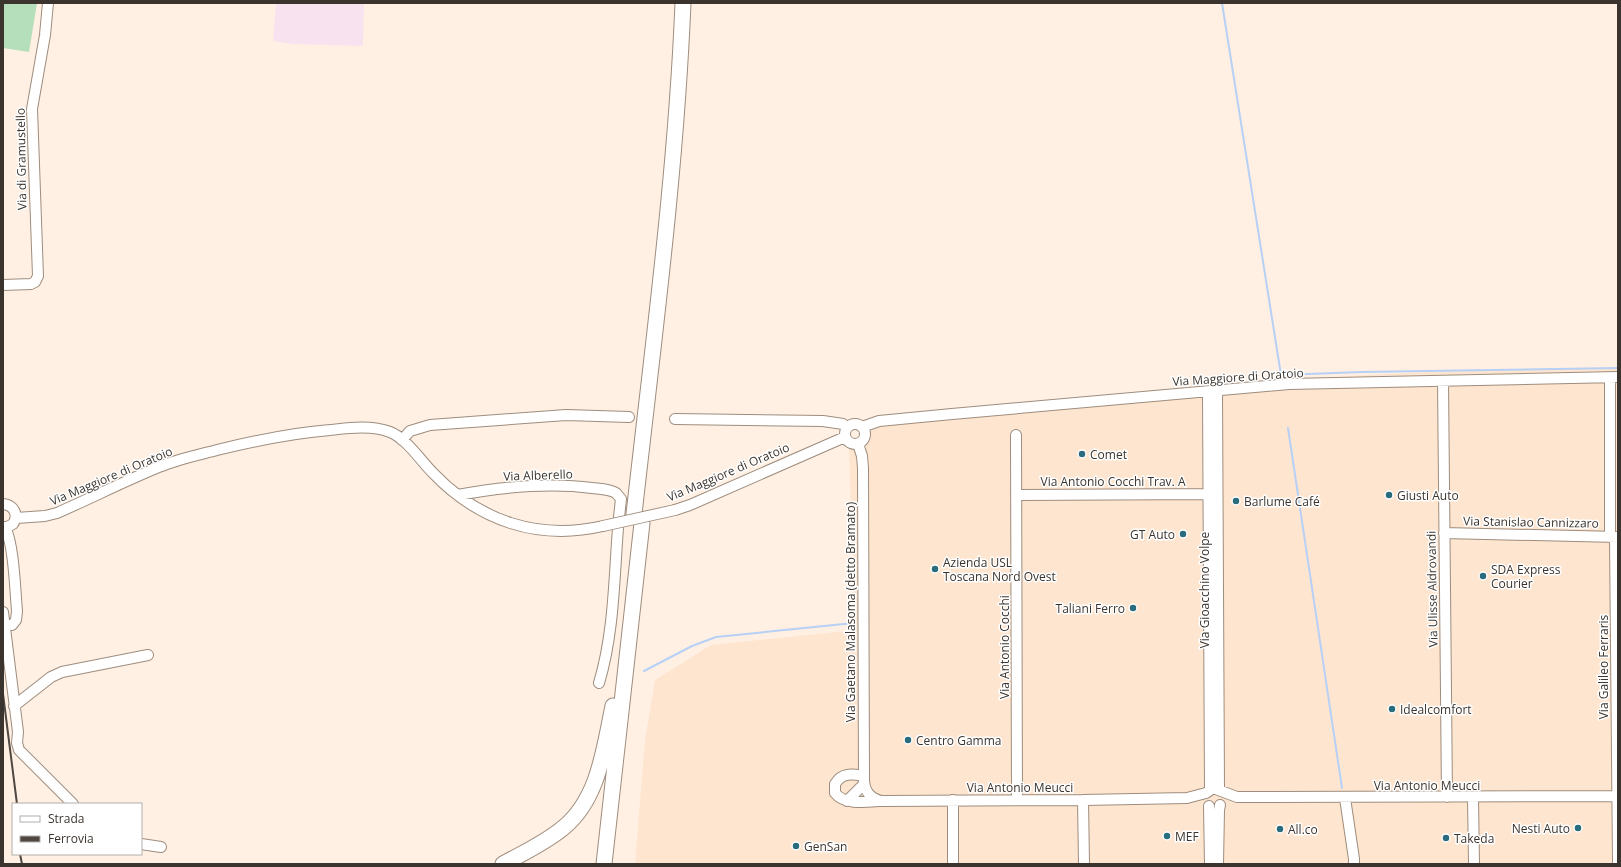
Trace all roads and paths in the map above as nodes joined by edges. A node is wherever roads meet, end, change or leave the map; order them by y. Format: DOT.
graph roads {
  1 [pos="48,3"];
  2 [pos="683,3"];
  3 [pos="691,3"];
  4 [pos="3,285"];
  5 [pos="1614,377"];
  6 [pos="1443,381"];
  7 [pos="1212,391"];
  8 [pos="629,417"];
  9 [pos="676,419"];
  10 [pos="823,421"];
  11 [pos="862,427"];
  12 [pos="846,432"];
  13 [pos="1016,435"];
  14 [pos="402,440"];
  15 [pos="830,442"];
  16 [pos="858,444"];
  17 [pos="1209,494"];
  18 [pos="458,495"];
  19 [pos="1017,495"];
  20 [pos="3,504"];
  21 [pos="619,517"];
  22 [pos="16,518"];
  23 [pos="638,518"];
  24 [pos="4,527"];
  25 [pos="618,528"];
  26 [pos="1444,533"];
  27 [pos="1614,537"];
  28 [pos="3,612"];
  29 [pos="12,625"];
  30 [pos="148,655"];
  31 [pos="599,683"];
  32 [pos="14,706"];
  33 [pos="613,706"];
  34 [pos="864,780"];
  35 [pos="1214,791"];
  36 [pos="1618,796"];
  37 [pos="1447,797"];
  38 [pos="1473,797"];
  39 [pos="1187,798"];
  40 [pos="1237,798"];
  41 [pos="1345,798"];
  42 [pos="953,800"];
  43 [pos="1018,800"];
  44 [pos="1083,800"];
  45 [pos="847,801"];
  46 [pos="881,801"];
  47 [pos="72,803"];
  48 [pos="1220,804"];
  49 [pos="1208,805"];
  50 [pos="142,844"];
  51 [pos="161,847"];
  52 [pos="1355,862"];
  53 [pos="503,864"];
  54 [pos="596,864"];
  55 [pos="604,864"];
  56 [pos="953,864"];
  57 [pos="1084,864"];
  58 [pos="1210,864"];
  59 [pos="1218,864"];
  60 [pos="1474,864"];
  61 [pos="1618,864"];
  1 -- 4 [label="street, Via di Gramustello"];
  2 -- 23 [label="highway"];
  3 -- 23 [label="highway"];
  5 -- 6 [label="street, Via Maggiore di Oratoio"];
  5 -- 27 [label="street, Via Galileo Ferraris"];
  6 -- 7 [label="street, Via Maggiore di Oratoio"];
  6 -- 26 [label="street, Via Ulisse Aldrovandi"];
  7 -- 11 [label="street, Via Maggiore di Oratoio"];
  7 -- 17 [label="street, Via Gioacchino Volpe"];
  7 -- 35 [label="street, Via Gioacchino Volpe"];
  8 -- 14 [label="street"];
  9 -- 10 [label="street, Via Maggiore di Oratoio"];
  10 -- 12 [label="street, Via Maggiore di Oratoio"];
  10 -- 15 [label="street"];
  11 -- 12 [label="street, Via Maggiore di Oratoio"];
  11 -- 16 [label="street"];
  12 -- 15 [label="street, Via Maggiore di Oratoio"];
  12 -- 16 [label="street, Via Maggiore di Oratoio"];
  13 -- 19 [label="street, Via Antonio Cocchi"];
  14 -- 18 [label="street, Via Maggiore di Oratoio"];
  14 -- 22 [label="street, Via Maggiore di Oratoio"];
  15 -- 18 [label="street, Via Maggiore di Oratoio, bridge"];
  16 -- 34 [label="street, Via Gaetano Malasoma (detto Bramato)"];
  17 -- 19 [label="street, Via Antonio Cocchi Trav. A"];
  17 -- 35 [label="street, Via Gioacchino Volpe"];
  18 -- 21 [label="street, Via Alberello"];
  19 -- 43 [label="street, Via Antonio Cocchi"];
  20 -- 22 [label="street"];
  22 -- 24 [label="street"];
  23 -- 33 [label="highway"];
  23 -- 55 [label="highway"];
  24 -- 29 [label="street"];
  25 -- 31 [label="street"];
  26 -- 27 [label="street, Via Stanislao Cannizzaro"];
  26 -- 37 [label="street, Via Ulisse Aldrovandi"];
  27 -- 36 [label="street, Via Galileo Ferraris"];
  28 -- 32 [label="street"];
  30 -- 32 [label="street"];
  32 -- 47 [label="street"];
  33 -- 53 [label="highway"];
  33 -- 54 [label="highway"];
  34 -- 45 [label="street"];
  34 -- 45 [label="street"];
  34 -- 46 [label="street"];
  35 -- 39 [label="street, Via Antonio Meucci"];
  35 -- 40 [label="street, Via Antonio Meucci"];
  35 -- 48 [label="street"];
  35 -- 49 [label="street"];
  36 -- 38 [label="street, Via Antonio Meucci"];
  36 -- 61 [label="street, Via Galileo Ferraris"];
  37 -- 38 [label="street, Via Antonio Meucci"];
  37 -- 41 [label="street, Via Antonio Meucci"];
  38 -- 60 [label="street"];
  39 -- 44 [label="street, Via Antonio Meucci"];
  39 -- 49 [label="street, Via Antonio Meucci"];
  40 -- 41 [label="street, Via Antonio Meucci"];
  40 -- 48 [label="street, Via Antonio Meucci"];
  41 -- 52 [label="street"];
  42 -- 43 [label="street, Via Antonio Meucci"];
  42 -- 46 [label="street, Via Antonio Meucci"];
  42 -- 56 [label="street"];
  43 -- 44 [label="street, Via Antonio Meucci"];
  44 -- 57 [label="street"];
  45 -- 46 [label="street, Via Antonio Meucci"];
  48 -- 49 [label="street, Via Antonio Meucci"];
  48 -- 59 [label="street"];
  49 -- 58 [label="street"];
  50 -- 51 [label="street"];
}
